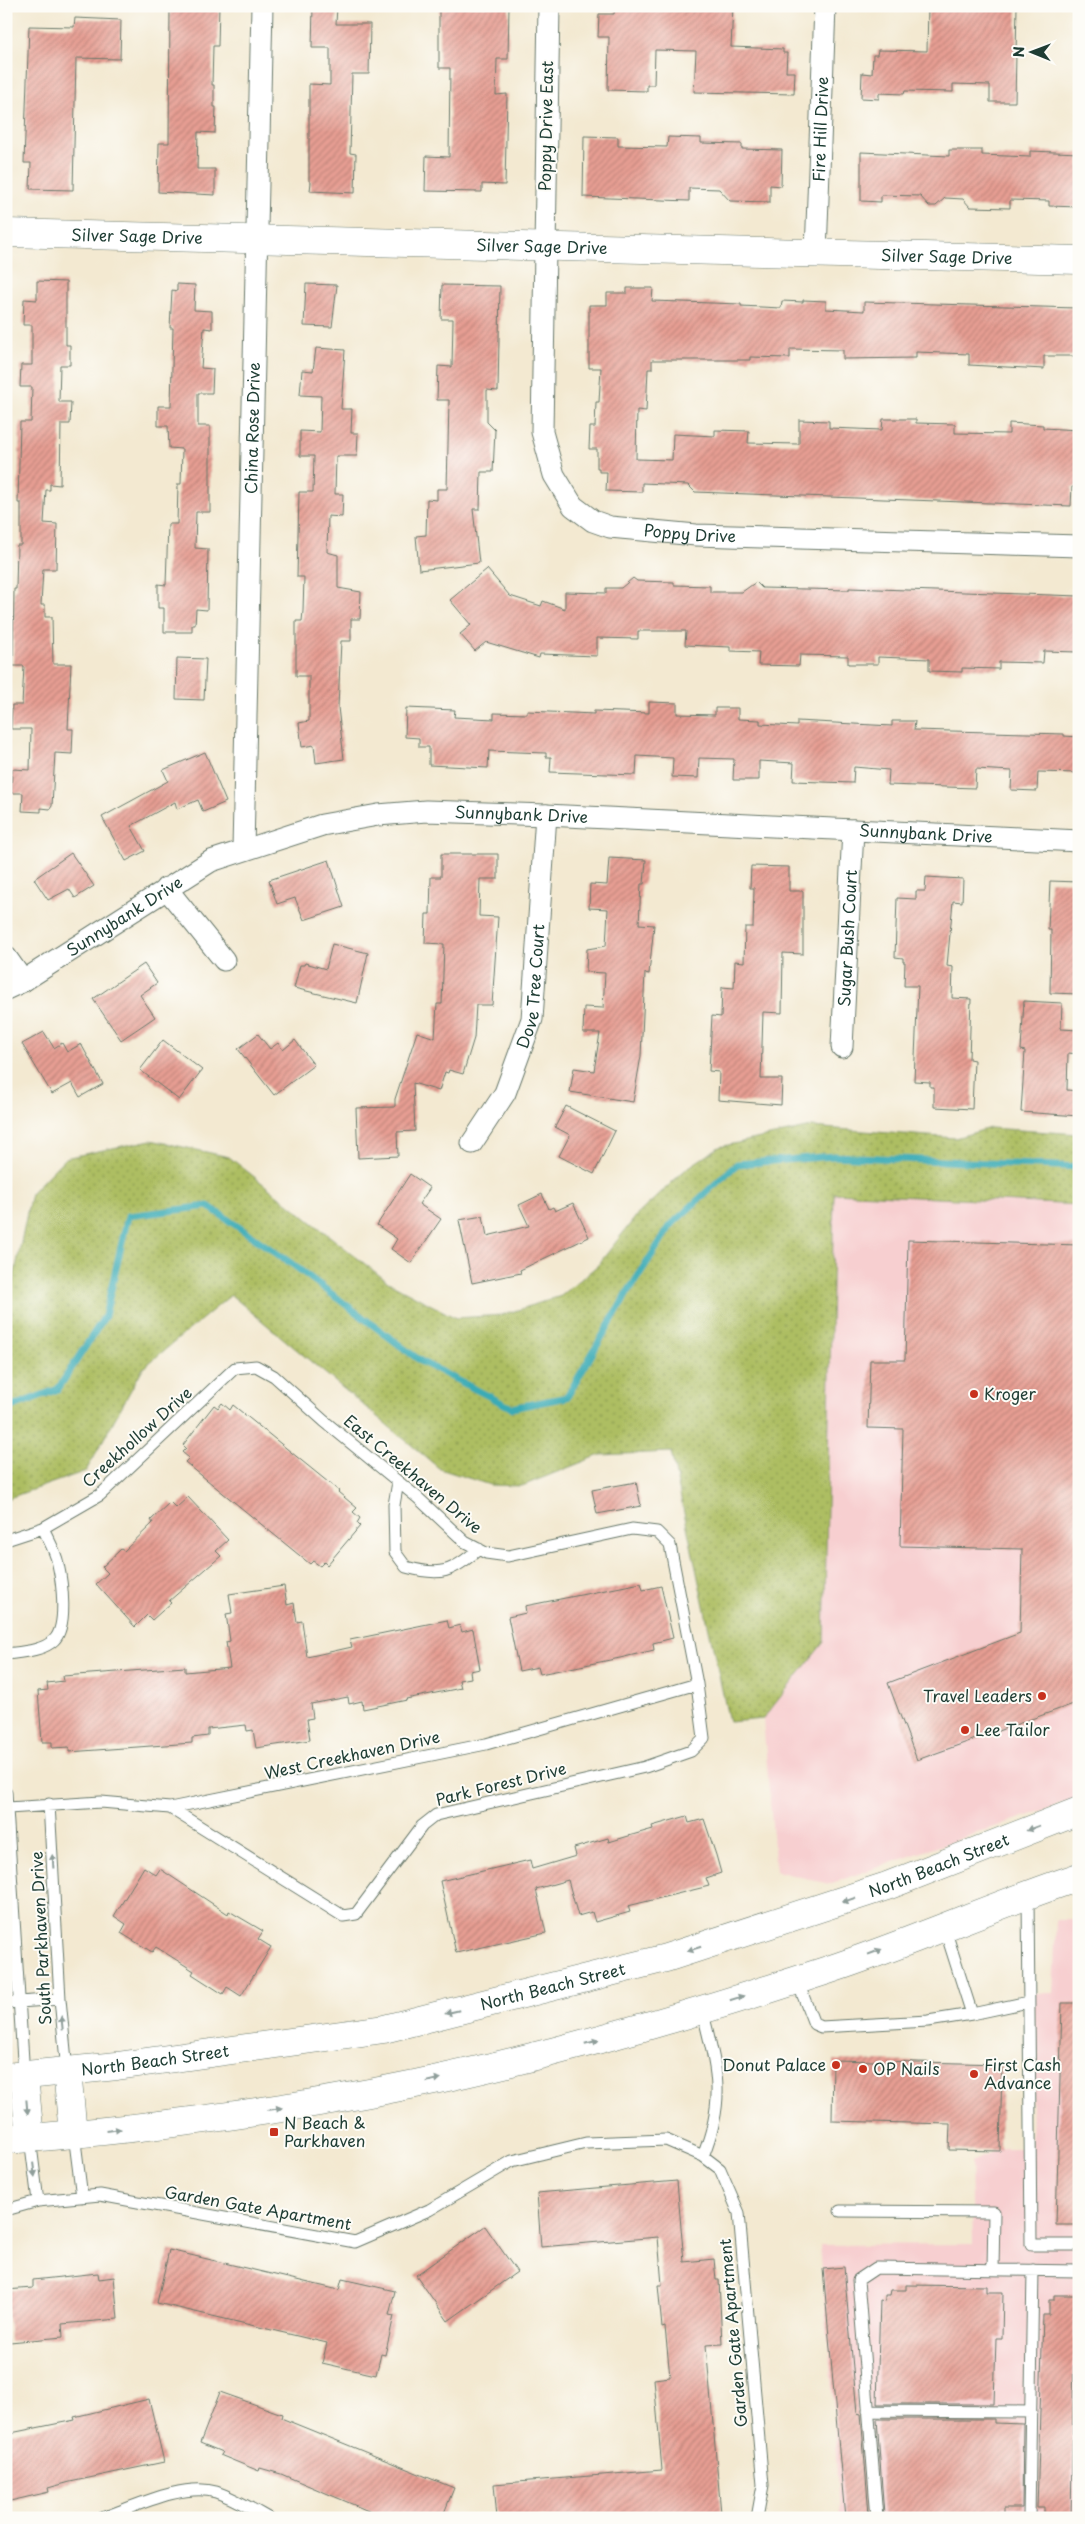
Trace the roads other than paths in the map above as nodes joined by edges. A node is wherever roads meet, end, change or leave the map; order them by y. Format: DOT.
graph roads {
  1 [pos="262,6"];
  2 [pos="549,6"];
  3 [pos="825,6"];
  4 [pos="6,233"];
  5 [pos="257,239"];
  6 [pos="544,246"];
  7 [pos="816,254"];
  8 [pos="1079,260"];
  9 [pos="1079,546"];
  10 [pos="546,815"];
  11 [pos="853,830"];
  12 [pos="1079,842"];
  13 [pos="243,849"];
  14 [pos="166,888"];
  15 [pos="6,957"];
  16 [pos="224,960"];
  17 [pos="14,985"];
  18 [pos="842,1047"];
  19 [pos="472,1143"];
  20 [pos="256,1366"];
  21 [pos="398,1482"];
  22 [pos="43,1528"];
  23 [pos="6,1540"];
  24 [pos="479,1549"];
  25 [pos="6,1654"];
  26 [pos="697,1684"];
  27 [pos="6,1794"];
  28 [pos="49,1804"];
  29 [pos="8,1808"];
  30 [pos="170,1808"];
  31 [pos="1079,1811"];
  32 [pos="1079,1877"];
  33 [pos="1028,1894"];
  34 [pos="944,1926"];
  35 [pos="797,1980"];
  36 [pos="60,2000"];
  37 [pos="18,2002"];
  38 [pos="1028,2002"];
  39 [pos="6,2003"];
  40 [pos="702,2009"];
  41 [pos="972,2014"];
  42 [pos="67,2071"];
  43 [pos="15,2077"];
  44 [pos="74,2133"];
  45 [pos="18,2139"];
  46 [pos="703,2156"];
  47 [pos="82,2197"];
  48 [pos="38,2201"];
  49 [pos="6,2210"];
  50 [pos="840,2211"];
  51 [pos="1079,2245"];
  52 [pos="993,2270"];
  53 [pos="1033,2270"];
  54 [pos="1079,2271"];
  55 [pos="868,2411"];
  56 [pos="1031,2412"];
  57 [pos="102,2518"];
  58 [pos="268,2518"];
  59 [pos="758,2518"];
  60 [pos="877,2518"];
  61 [pos="1029,2518"];
  1 -- 5 [label="street, China Rose Drive"];
  2 -- 6 [label="street, Poppy Drive East"];
  3 -- 7 [label="street, Fire Hill Drive"];
  4 -- 5 [label="main road, Silver Sage Drive"];
  5 -- 6 [label="main road, Silver Sage Drive"];
  5 -- 13 [label="street, China Rose Drive"];
  6 -- 7 [label="main road, Silver Sage Drive"];
  6 -- 9 [label="street, Poppy Drive"];
  7 -- 8 [label="main road, Silver Sage Drive"];
  10 -- 11 [label="street, Sunnybank Drive"];
  10 -- 13 [label="street, Sunnybank Drive"];
  10 -- 19 [label="street, Dove Tree Court"];
  11 -- 12 [label="street, Sunnybank Drive"];
  11 -- 18 [label="street, Sugar Bush Court"];
  13 -- 14 [label="street, Sunnybank Drive"];
  14 -- 16 [label="street"];
  14 -- 17 [label="street, Sunnybank Drive"];
  15 -- 17 [label="street"];
  20 -- 21 [label="lane, East Creekhaven Drive"];
  20 -- 22 [label="lane, Creekhollow Drive"];
  21 -- 24 [label="lane, East Creekhaven Drive"];
  21 -- 24 [label="lane"];
  22 -- 23 [label="lane, Creekhollow Drive"];
  22 -- 25 [label="lane"];
  24 -- 26 [label="lane, East Creekhaven Drive"];
  26 -- 30 [label="lane, West Creekhaven Drive"];
  26 -- 30 [label="lane, Park Forest Drive"];
  27 -- 29 [label="lane, South Parkhaven Drive"];
  28 -- 29 [label="lane, West Creekhaven Drive"];
  28 -- 30 [label="lane, West Creekhaven Drive"];
  36 -- 28 [label="lane, South Parkhaven Drive, one-way"];
  29 -- 37 [label="lane, South Parkhaven Drive"];
  31 -- 42 [label="main road, North Beach Street, one-way"];
  32 -- 33 [label="main road"];
  33 -- 34 [label="main road"];
  33 -- 38 [label="lane"];
  35 -- 34 [label="main road, one-way"];
  34 -- 41 [label="lane"];
  40 -- 35 [label="main road, one-way"];
  35 -- 41 [label="lane"];
  36 -- 37 [label="lane"];
  42 -- 36 [label="lane, South Parkhaven Drive, one-way"];
  37 -- 39 [label="lane"];
  37 -- 43 [label="lane, South Parkhaven Drive"];
  38 -- 41 [label="lane"];
  38 -- 51 [label="lane"];
  44 -- 40 [label="main road, one-way"];
  40 -- 46 [label="lane"];
  42 -- 43 [label="main road, North Beach Street"];
  42 -- 44 [label="main road"];
  43 -- 45 [label="main road, one-way"];
  44 -- 45 [label="main road"];
  44 -- 47 [label="lane"];
  45 -- 48 [label="lane, one-way"];
  46 -- 47 [label="lane, Garden Gate Apartment"];
  46 -- 59 [label="lane, Garden Gate Apartment"];
  47 -- 48 [label="lane, Garden Gate Apartment"];
  48 -- 49 [label="lane, Garden Gate Apartment"];
  50 -- 52 [label="lane"];
  52 -- 53 [label="lane"];
  52 -- 55 [label="lane"];
  53 -- 54 [label="lane"];
  53 -- 56 [label="lane"];
  55 -- 56 [label="lane"];
  55 -- 60 [label="lane"];
  56 -- 61 [label="lane"];
  57 -- 58 [label="lane"];
}
